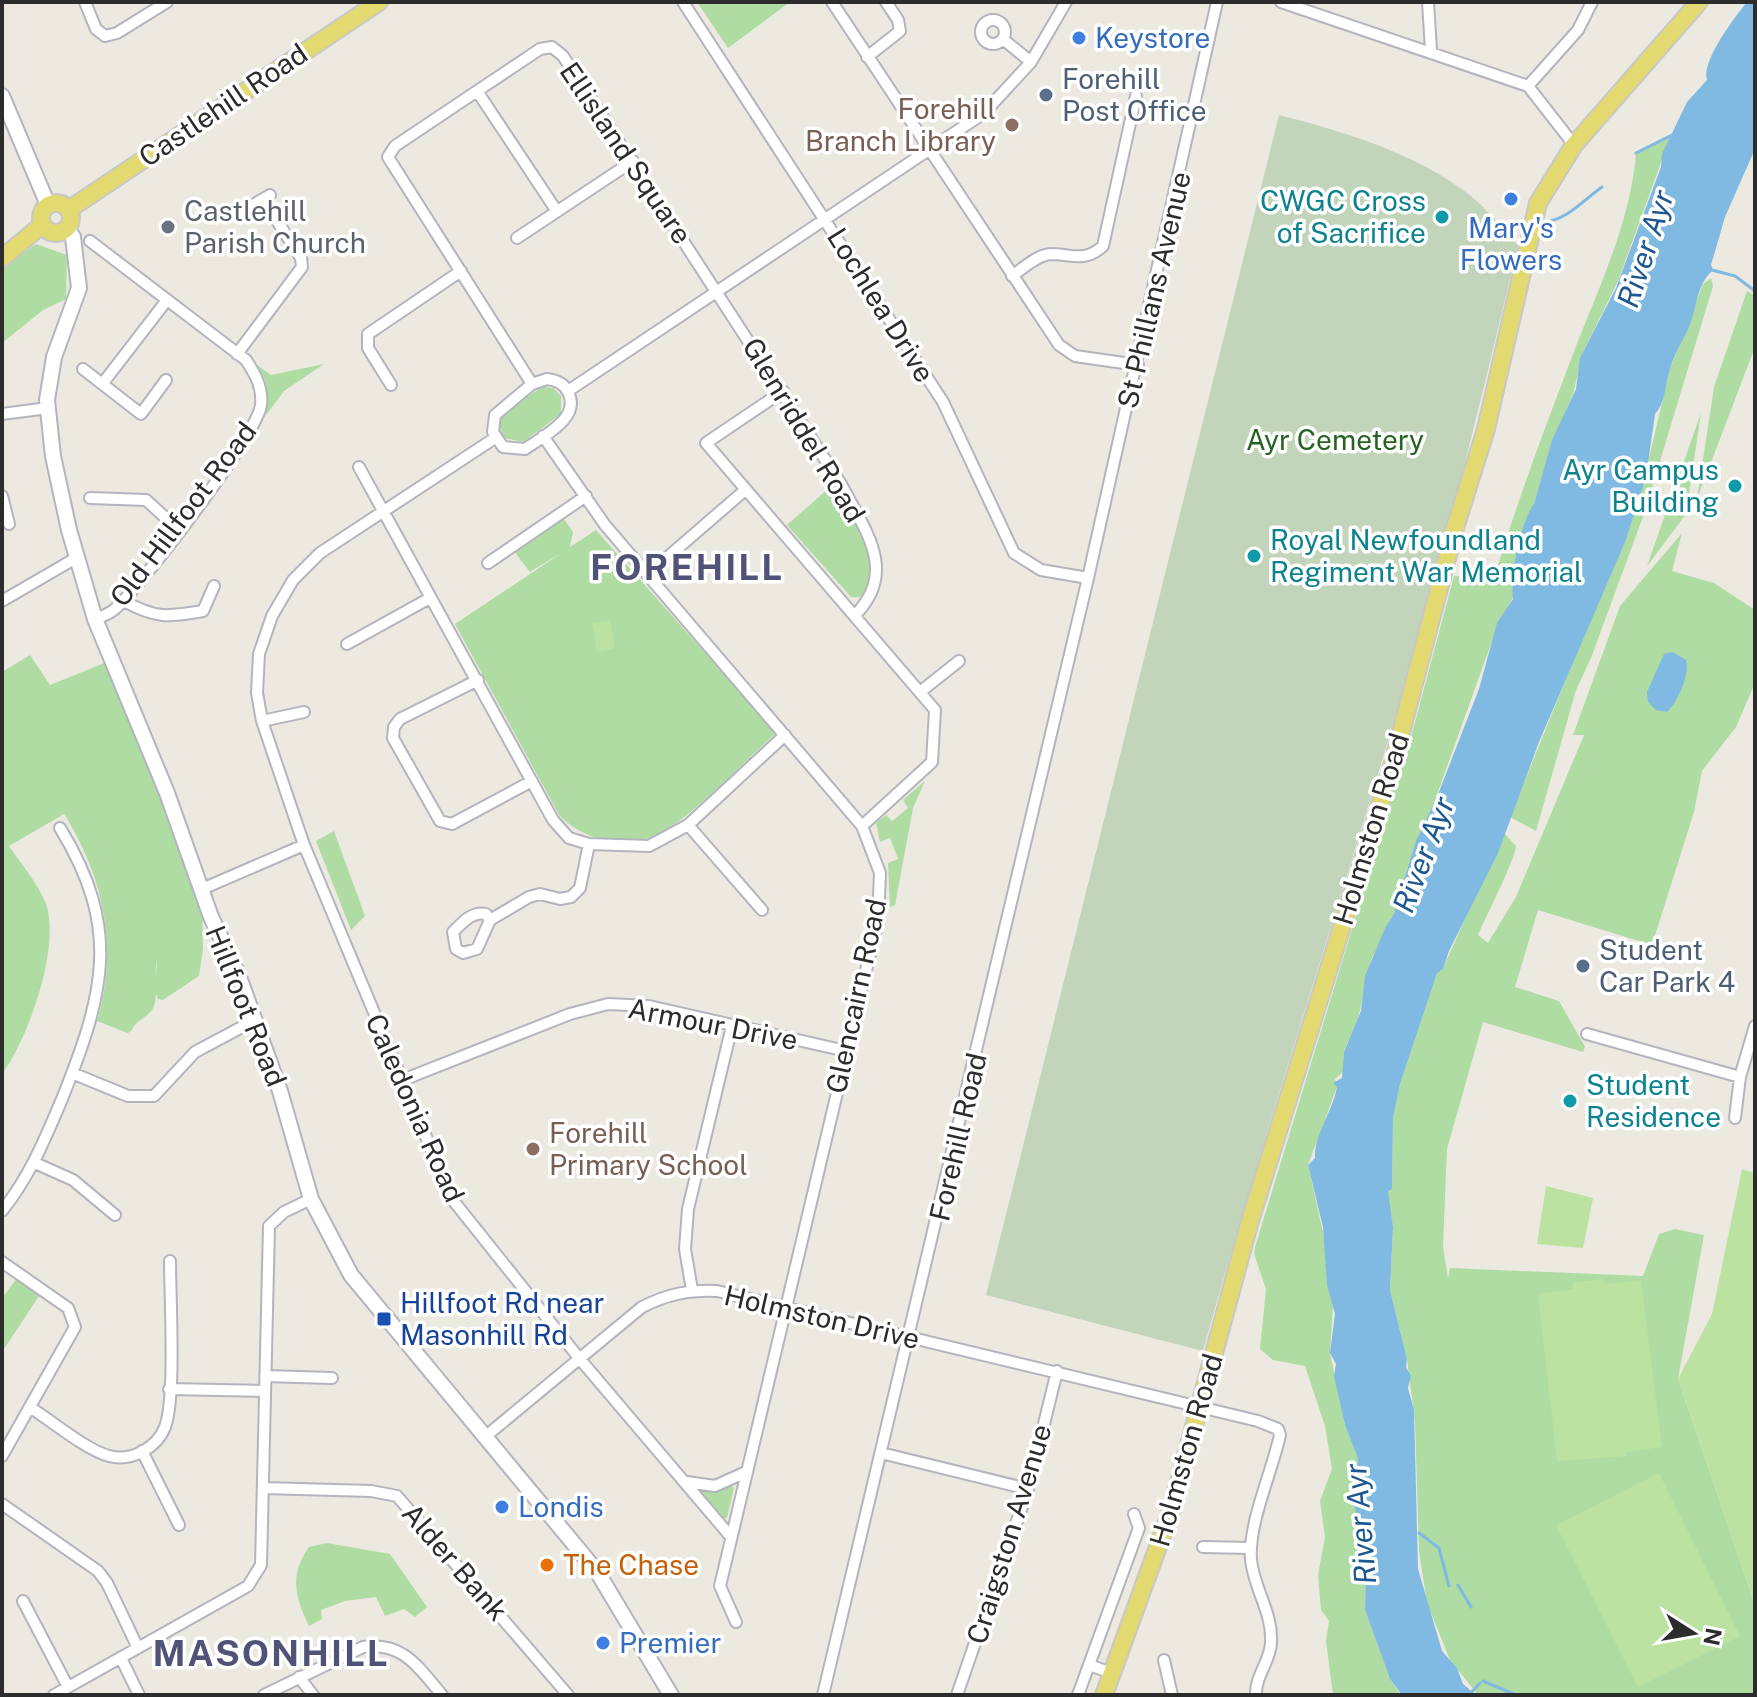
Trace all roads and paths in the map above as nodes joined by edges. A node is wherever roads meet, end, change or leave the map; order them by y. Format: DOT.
graph roads {
  1 [pos="85,2"];
  2 [pos="167,2"];
  3 [pos="379,2"];
  4 [pos="683,2"];
  5 [pos="832,2"];
  6 [pos="886,2"];
  7 [pos="1066,2"];
  8 [pos="1217,2"];
  9 [pos="1281,2"];
  10 [pos="1428,2"];
  11 [pos="1592,2"];
  12 [pos="1699,2"];
  13 [pos="1303,5"];
  14 [pos="1004,40"];
  15 [pos="1431,50"];
  16 [pos="867,57"];
  17 [pos="1031,62"];
  18 [pos="1528,86"];
  19 [pos="477,91"];
  20 [pos="2,96"];
  21 [pos="1136,96"];
  22 [pos="1574,145"];
  23 [pos="930,153"];
  24 [pos="633,161"];
  25 [pos="262,200"];
  26 [pos="48,205"];
  27 [pos="68,210"];
  28 [pos="556,210"];
  29 [pos="827,219"];
  30 [pos="42,225"];
  31 [pos="67,229"];
  32 [pos="517,238"];
  33 [pos="90,241"];
  34 [pos="2,258"];
  35 [pos="461,271"];
  36 [pos="1012,276"];
  37 [pos="718,291"];
  38 [pos="167,300"];
  39 [pos="237,354"];
  40 [pos="1138,365"];
  41 [pos="83,369"];
  42 [pos="166,380"];
  43 [pos="103,383"];
  44 [pos="532,384"];
  45 [pos="391,385"];
  46 [pos="568,391"];
  47 [pos="783,391"];
  48 [pos="48,408"];
  49 [pos="2,414"];
  50 [pos="543,436"];
  51 [pos="495,438"];
  52 [pos="359,467"];
  53 [pos="109,487"];
  54 [pos="744,491"];
  55 [pos="2,496"];
  56 [pos="586,496"];
  57 [pos="90,498"];
  58 [pos="110,500"];
  59 [pos="386,511"];
  60 [pos="9,524"];
  61 [pos="179,530"];
  62 [pos="76,558"];
  63 [pos="488,563"];
  64 [pos="648,574"];
  65 [pos="1088,578"];
  66 [pos="214,586"];
  67 [pos="430,598"];
  68 [pos="2,601"];
  69 [pos="124,601"];
  70 [pos="855,615"];
  71 [pos="95,619"];
  72 [pos="347,644"];
  73 [pos="959,661"];
  74 [pos="478,680"];
  75 [pos="920,692"];
  76 [pos="304,712"];
  77 [pos="262,721"];
  78 [pos="785,735"];
  79 [pos="532,781"];
  80 [pos="688,825"];
  81 [pos="862,826"];
  82 [pos="60,828"];
  83 [pos="589,844"];
  84 [pos="304,845"];
  85 [pos="202,889"];
  86 [pos="762,910"];
  87 [pos="490,920"];
  88 [pos="255,1020"];
  89 [pos="732,1026"];
  90 [pos="1755,1026"];
  91 [pos="1587,1034"];
  92 [pos="846,1051"];
  93 [pos="72,1073"];
  94 [pos="1740,1077"];
  95 [pos="400,1081"];
  96 [pos="1735,1118"];
  97 [pos="35,1163"];
  98 [pos="311,1199"];
  99 [pos="2,1211"];
  100 [pos="115,1215"];
  101 [pos="170,1261"];
  102 [pos="2,1262"];
  103 [pos="692,1290"];
  104 [pos="785,1308"];
  105 [pos="911,1337"];
  106 [pos="579,1358"];
  107 [pos="1057,1371"];
  108 [pos="265,1376"];
  109 [pos="332,1378"];
  110 [pos="169,1389"];
  111 [pos="265,1391"];
  112 [pos="1201,1405"];
  113 [pos="31,1408"];
  114 [pos="486,1436"];
  115 [pos="142,1451"];
  116 [pos="881,1453"];
  117 [pos="2,1456"];
  118 [pos="746,1472"];
  119 [pos="685,1482"];
  120 [pos="263,1488"];
  121 [pos="1028,1489"];
  122 [pos="2,1504"];
  123 [pos="1134,1514"];
  124 [pos="179,1525"];
  125 [pos="731,1537"];
  126 [pos="1203,1547"];
  127 [pos="1251,1548"];
  128 [pos="23,1601"];
  129 [pos="736,1622"];
  130 [pos="138,1648"];
  131 [pos="121,1658"];
  132 [pos="1164,1660"];
  133 [pos="1089,1665"];
  134 [pos="1112,1673"];
  135 [pos="299,1677"];
  136 [pos="68,1687"];
  137 [pos="54,1695"];
  138 [pos="139,1695"];
  139 [pos="264,1695"];
  140 [pos="313,1695"];
  141 [pos="442,1695"];
  142 [pos="568,1695"];
  143 [pos="671,1695"];
  144 [pos="823,1695"];
  145 [pos="957,1695"];
  146 [pos="1078,1695"];
  147 [pos="1104,1695"];
  148 [pos="1172,1695"];
  149 [pos="1256,1695"];
  1 -- 2 [label="street"];
  3 -- 27 [label="main road, Castlehill Road"];
  4 -- 29 [label="street, Lochlea Drive"];
  5 -- 16 [label="street"];
  6 -- 16 [label="street"];
  7 -- 17 [label="street"];
  8 -- 40 [label="street, St Phillans Avenue"];
  9 -- 13 [label="street"];
  10 -- 15 [label="street"];
  11 -- 18 [label="street"];
  12 -- 22 [label="main road, Holmston Road"];
  13 -- 15 [label="street"];
  14 -- 17 [label="street"];
  15 -- 18 [label="street"];
  16 -- 23 [label="street"];
  17 -- 23 [label="street"];
  18 -- 22 [label="street"];
  19 -- 24 [label="street, Ellisland Square"];
  19 -- 28 [label="street"];
  19 -- 35 [label="street, Ellisland Square"];
  20 -- 26 [label="street"];
  21 -- 36 [label="street"];
  22 -- 112 [label="main road, Holmston Road"];
  23 -- 29 [label="street"];
  23 -- 36 [label="street"];
  24 -- 28 [label="street"];
  24 -- 37 [label="street, Ellisland Square"];
  25 -- 39 [label="street"];
  26 -- 27 [label="main road"];
  26 -- 30 [label="main road"];
  27 -- 31 [label="main road"];
  28 -- 32 [label="street"];
  29 -- 37 [label="street"];
  29 -- 65 [label="street, Lochlea Drive"];
  30 -- 31 [label="main road"];
  30 -- 34 [label="main road"];
  31 -- 48 [label="street, Hillfoot Road"];
  33 -- 38 [label="street, Old Hillfoot Road"];
  35 -- 44 [label="street, Ellisland Square"];
  35 -- 45 [label="street"];
  36 -- 40 [label="street"];
  37 -- 46 [label="street"];
  37 -- 47 [label="street, Glenriddel Road"];
  38 -- 39 [label="street, Old Hillfoot Road"];
  38 -- 43 [label="street"];
  39 -- 61 [label="street, Old Hillfoot Road"];
  40 -- 65 [label="street, St Phillans Avenue"];
  41 -- 43 [label="street"];
  42 -- 43 [label="street"];
  44 -- 46 [label="street"];
  44 -- 51 [label="street"];
  46 -- 50 [label="street"];
  47 -- 54 [label="street"];
  47 -- 70 [label="street, Glenriddel Road"];
  48 -- 49 [label="street"];
  48 -- 62 [label="street, Hillfoot Road"];
  50 -- 51 [label="street"];
  50 -- 56 [label="street, Glencairn Road"];
  51 -- 59 [label="street, Caledonia Road"];
  52 -- 59 [label="street"];
  53 -- 58 [label="street"];
  54 -- 64 [label="street"];
  54 -- 70 [label="street"];
  55 -- 60 [label="street"];
  56 -- 63 [label="street"];
  56 -- 64 [label="street, Glencairn Road"];
  57 -- 58 [label="street"];
  58 -- 61 [label="street"];
  59 -- 67 [label="street"];
  59 -- 77 [label="street, Caledonia Road"];
  61 -- 69 [label="street, Old Hillfoot Road"];
  62 -- 68 [label="street"];
  62 -- 71 [label="street, Hillfoot Road"];
  64 -- 78 [label="street, Glencairn Road"];
  65 -- 105 [label="street, Forehill Road"];
  66 -- 69 [label="street"];
  67 -- 72 [label="street"];
  67 -- 74 [label="street"];
  69 -- 71 [label="street, Old Hillfoot Road"];
  70 -- 75 [label="street"];
  71 -- 85 [label="street, Hillfoot Road"];
  73 -- 75 [label="street"];
  74 -- 79 [label="street"];
  74 -- 79 [label="street"];
  75 -- 81 [label="street"];
  76 -- 77 [label="street"];
  77 -- 84 [label="street, Caledonia Road"];
  78 -- 80 [label="street"];
  78 -- 81 [label="street, Glencairn Road"];
  79 -- 83 [label="street"];
  80 -- 83 [label="street"];
  80 -- 86 [label="street"];
  81 -- 92 [label="street, Glencairn Road"];
  82 -- 93 [label="street"];
  83 -- 87 [label="street"];
  84 -- 85 [label="street"];
  84 -- 95 [label="street, Caledonia Road"];
  85 -- 88 [label="street, Hillfoot Road"];
  88 -- 93 [label="street"];
  88 -- 98 [label="street, Hillfoot Road"];
  89 -- 92 [label="street, Armour Drive"];
  89 -- 95 [label="street, Armour Drive"];
  89 -- 103 [label="street"];
  90 -- 94 [label="street"];
  91 -- 94 [label="street"];
  92 -- 104 [label="street, Glencairn Road"];
  93 -- 97 [label="street"];
  94 -- 96 [label="street"];
  95 -- 106 [label="street, Caledonia Road"];
  97 -- 99 [label="street"];
  97 -- 100 [label="street"];
  98 -- 108 [label="street"];
  98 -- 114 [label="street, Hillfoot Road"];
  101 -- 110 [label="street"];
  102 -- 113 [label="street"];
  103 -- 104 [label="street, Holmston Drive"];
  103 -- 106 [label="street, Holmston Drive"];
  104 -- 105 [label="street, Holmston Drive"];
  104 -- 118 [label="street, Glencairn Road"];
  105 -- 107 [label="street, Holmston Drive"];
  105 -- 116 [label="street, Forehill Road"];
  106 -- 114 [label="street, Holmston Drive"];
  106 -- 119 [label="street, Caledonia Road"];
  107 -- 112 [label="street, Holmston Drive"];
  107 -- 121 [label="street, Craigston Avenue"];
  108 -- 109 [label="street"];
  108 -- 111 [label="street"];
  110 -- 111 [label="street"];
  110 -- 115 [label="street"];
  111 -- 120 [label="street"];
  112 -- 127 [label="street, Holmston Drive"];
  112 -- 134 [label="main road, Holmston Road"];
  113 -- 115 [label="street"];
  113 -- 117 [label="street"];
  114 -- 143 [label="street, Hillfoot Road"];
  115 -- 124 [label="street"];
  116 -- 121 [label="street"];
  116 -- 144 [label="street, Forehill Road"];
  118 -- 119 [label="street"];
  118 -- 125 [label="street, Glencairn Road"];
  119 -- 125 [label="street, Caledonia Road"];
  120 -- 130 [label="street"];
  120 -- 142 [label="street, Alder Bank"];
  121 -- 145 [label="street, Craigston Avenue"];
  122 -- 130 [label="street"];
  123 -- 133 [label="street, Holmston Road"];
  125 -- 129 [label="street, Glencairn Road"];
  126 -- 127 [label="street"];
  127 -- 149 [label="street"];
  128 -- 136 [label="street"];
  130 -- 131 [label="street"];
  131 -- 136 [label="street"];
  131 -- 138 [label="street"];
  132 -- 148 [label="street"];
  133 -- 134 [label="street"];
  133 -- 146 [label="street, Holmston Road"];
  134 -- 147 [label="main road, Holmston Road"];
  135 -- 139 [label="street"];
  135 -- 140 [label="street"];
  135 -- 141 [label="street"];
  136 -- 137 [label="street"];
}
